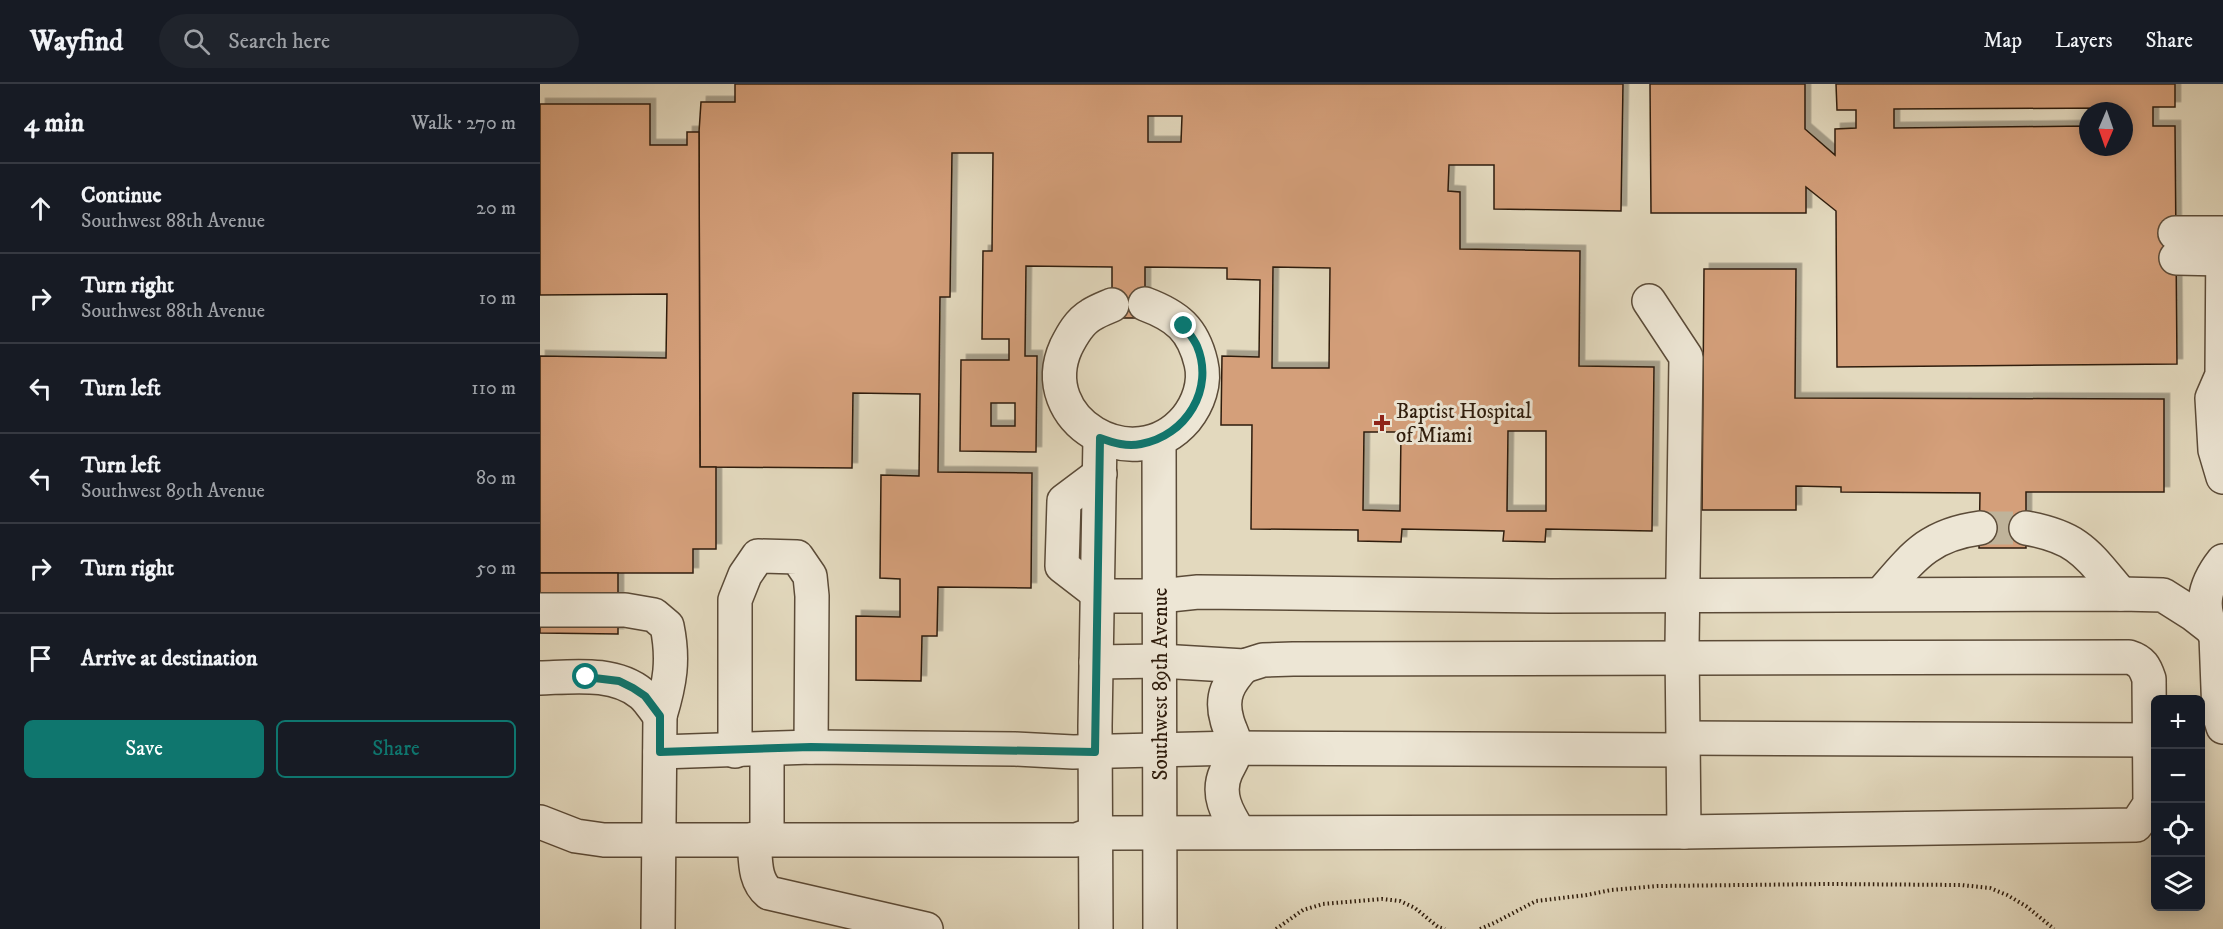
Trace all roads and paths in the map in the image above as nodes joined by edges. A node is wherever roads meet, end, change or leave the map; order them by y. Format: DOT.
graph roads {
  1 [pos="2223,234"];
  2 [pos="2223,259"];
  3 [pos="1648,300"];
  4 [pos="1145,304"];
  5 [pos="1112,305"];
  6 [pos="2222,376"];
  7 [pos="1100,438"];
  8 [pos="1159,440"];
  9 [pos="2223,477"];
  10 [pos="1980,528"];
  11 [pos="2026,528"];
  12 [pos="2220,564"];
  13 [pos="1097,594"];
  14 [pos="1881,594"];
  15 [pos="2121,594"];
  16 [pos="2163,595"];
  17 [pos="1160,596"];
  18 [pos="1684,596"];
  19 [pos="540,610"];
  20 [pos="2217,636"];
  21 [pos="1682,659"];
  22 [pos="1160,661"];
  23 [pos="1096,662"];
  24 [pos="1244,666"];
  25 [pos="540,678"];
  26 [pos="2151,699"];
  27 [pos="660,716"];
  28 [pos="2223,727"];
  29 [pos="2151,740"];
  30 [pos="2205,741"];
  31 [pos="2223,742"];
  32 [pos="1683,744"];
  33 [pos="811,747"];
  34 [pos="1236,748"];
  35 [pos="767,749"];
  36 [pos="2153,749"];
  37 [pos="1159,750"];
  38 [pos="735,751"];
  39 [pos="660,752"];
  40 [pos="1095,752"];
  41 [pos="540,822"];
  42 [pos="1239,832"];
  43 [pos="1684,832"];
  44 [pos="1096,833"];
  45 [pos="1160,833"];
  46 [pos="761,839"];
  47 [pos="659,840"];
  48 [pos="926,928"];
  49 [pos="658,929"];
  50 [pos="1096,929"];
  51 [pos="1160,929"];
  52 [pos="1276,929"];
  53 [pos="1445,929"];
  54 [pos="1480,929"];
  55 [pos="2054,929"];
  1 -- 2 [label="street"];
  1 -- 2 [label="street"];
  2 -- 6 [label="street"];
  3 -- 18 [label="street"];
  4 -- 8 [label="street"];
  5 -- 7 [label="street"];
  6 -- 9 [label="street"];
  7 -- 8 [label="street"];
  7 -- 13 [label="street"];
  8 -- 17 [label="street, Southwest 89th Avenue"];
  10 -- 14 [label="street"];
  11 -- 15 [label="street"];
  12 -- 16 [label="street"];
  12 -- 20 [label="street"];
  13 -- 17 [label="street"];
  13 -- 23 [label="street"];
  14 -- 15 [label="street"];
  14 -- 18 [label="street"];
  15 -- 16 [label="street"];
  16 -- 20 [label="street"];
  17 -- 18 [label="street"];
  17 -- 22 [label="street, Southwest 89th Avenue"];
  18 -- 21 [label="street"];
  19 -- 27 [label="street"];
  20 -- 28 [label="street"];
  21 -- 24 [label="street"];
  21 -- 26 [label="street"];
  21 -- 32 [label="street"];
  22 -- 23 [label="street"];
  22 -- 24 [label="street"];
  22 -- 37 [label="street, Southwest 89th Avenue"];
  23 -- 40 [label="street"];
  24 -- 34 [label="street"];
  25 -- 27 [label="street"];
  27 -- 39 [label="street"];
  29 -- 32 [label="street"];
  30 -- 31 [label="street"];
  32 -- 34 [label="street"];
  32 -- 43 [label="street"];
  33 -- 35 [label="street"];
  33 -- 38 [label="street"];
  33 -- 40 [label="street"];
  34 -- 37 [label="street"];
  34 -- 42 [label="street"];
  35 -- 38 [label="street"];
  35 -- 46 [label="street"];
  36 -- 43 [label="street"];
  37 -- 40 [label="street"];
  37 -- 45 [label="street, Southwest 89th Avenue"];
  38 -- 39 [label="street"];
  39 -- 47 [label="street"];
  40 -- 44 [label="street"];
  41 -- 47 [label="street"];
  42 -- 43 [label="street"];
  42 -- 45 [label="street"];
  44 -- 45 [label="street"];
  44 -- 46 [label="street"];
  44 -- 50 [label="street"];
  45 -- 51 [label="street, Southwest 89th Avenue"];
  46 -- 47 [label="street"];
  46 -- 48 [label="street"];
  47 -- 49 [label="street"];
  52 -- 53 [label="path"];
  54 -- 55 [label="path"];
}
